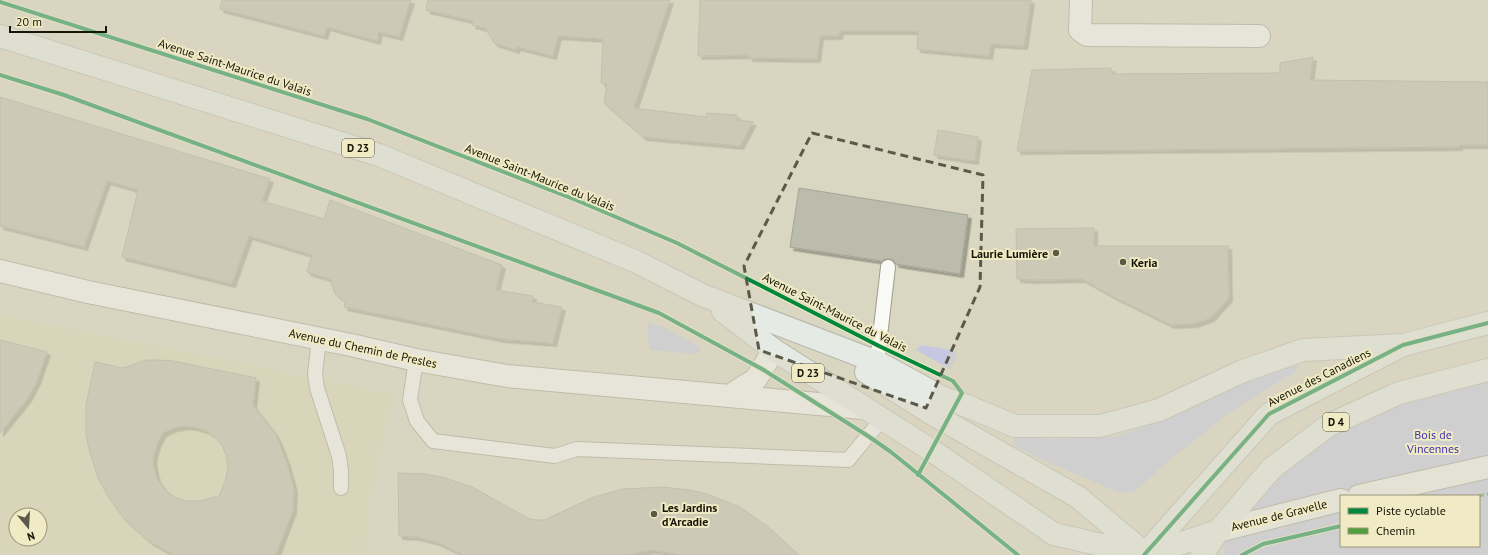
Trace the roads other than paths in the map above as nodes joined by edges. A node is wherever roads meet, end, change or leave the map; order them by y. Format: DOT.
graph roads {
  1 [pos="1081,0"];
  2 [pos="0,36"];
  3 [pos="1259,36"];
  4 [pos="888,267"];
  5 [pos="0,271"];
  6 [pos="702,295"];
  7 [pos="1488,323"];
  8 [pos="809,337"];
  9 [pos="319,339"];
  10 [pos="1403,345"];
  11 [pos="774,350"];
  12 [pos="416,360"];
  13 [pos="877,362"];
  14 [pos="1488,370"];
  15 [pos="731,395"];
  16 [pos="863,408"];
  17 [pos="882,419"];
  18 [pos="1488,467"];
  19 [pos="341,488"];
  20 [pos="1362,495"];
  21 [pos="1340,500"];
  22 [pos="1218,531"];
  23 [pos="1145,555"];
  24 [pos="1202,555"];
  1 -- 3 [label="street"];
  2 -- 6 [label="main road, D 23"];
  4 -- 13 [label="lane"];
  5 -- 9 [label="street, Avenue du Chemin de Presles"];
  6 -- 8 [label="main road, D 23"];
  6 -- 11 [label="main road, D 23"];
  7 -- 10 [label="main road, Avenue des Canadiens"];
  8 -- 13 [label="main road"];
  8 -- 23 [label="main road"];
  9 -- 12 [label="street, Avenue du Chemin de Presles"];
  9 -- 19 [label="lane"];
  10 -- 13 [label="main road"];
  10 -- 23 [label="main road, Avenue des Canadiens"];
  11 -- 15 [label="street"];
  11 -- 16 [label="main road, D 23"];
  12 -- 15 [label="street, Avenue du Chemin de Presles"];
  12 -- 17 [label="lane"];
  14 -- 22 [label="main road, D 4"];
  15 -- 16 [label="street, Avenue du Chemin de Presles"];
  16 -- 17 [label="main road, D 23"];
  17 -- 23 [label="main road, D 23"];
  18 -- 20 [label="street"];
  21 -- 22 [label="street, Avenue de Gravelle"];
  22 -- 23 [label="main road"];
  22 -- 24 [label="main road, D 4"];
}
